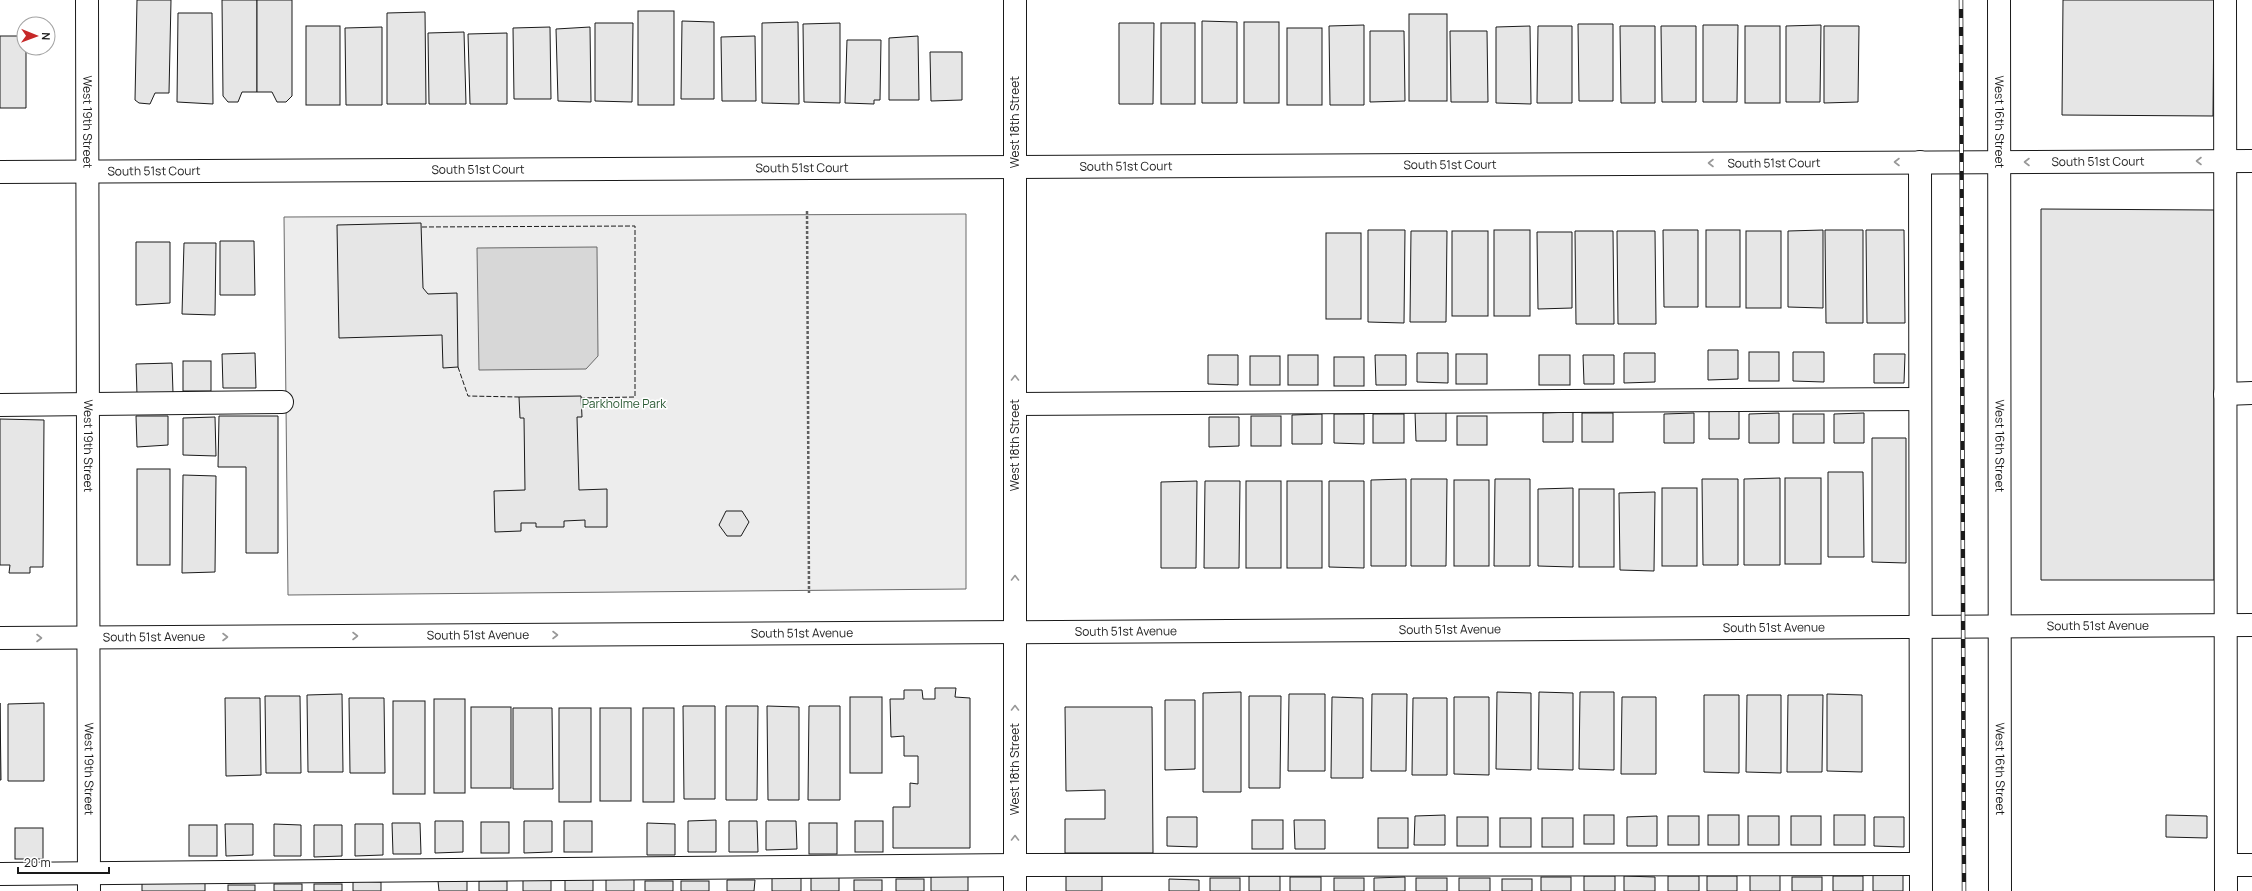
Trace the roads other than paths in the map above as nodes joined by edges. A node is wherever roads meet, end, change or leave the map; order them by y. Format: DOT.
graph roads {
  1 [pos="87,0"];
  2 [pos="1015,0"];
  3 [pos="1999,0"];
  4 [pos="2225,0"];
  5 [pos="2252,160"];
  6 [pos="2225,161"];
  7 [pos="1920,162"];
  8 [pos="1999,162"];
  9 [pos="1015,167"];
  10 [pos="0,172"];
  11 [pos="87,172"];
  12 [pos="2252,393"];
  13 [pos="2225,394"];
  14 [pos="1920,399"];
  15 [pos="282,402"];
  16 [pos="88,404"];
  17 [pos="1015,404"];
  18 [pos="0,405"];
  19 [pos="2225,625"];
  20 [pos="2252,625"];
  21 [pos="2000,626"];
  22 [pos="1920,627"];
  23 [pos="1015,632"];
  24 [pos="0,638"];
  25 [pos="89,638"];
  26 [pos="1921,864"];
  27 [pos="1015,865"];
  28 [pos="2226,865"];
  29 [pos="2252,865"];
  30 [pos="0,874"];
  31 [pos="89,882"];
  32 [pos="1015,891"];
  33 [pos="1921,891"];
  34 [pos="2000,891"];
  35 [pos="2226,891"];
  1 -- 11 [label="street, West 19th Street"];
  2 -- 9 [label="street, West 18th Street"];
  3 -- 8 [label="street, West 16th Street"];
  4 -- 6 [label="street"];
  5 -- 6 [label="street, South 51st Court"];
  6 -- 8 [label="street, South 51st Court, one-way"];
  6 -- 13 [label="street"];
  7 -- 8 [label="street, South 51st Court"];
  7 -- 9 [label="street, South 51st Court, one-way"];
  7 -- 14 [label="street"];
  8 -- 21 [label="street, West 16th Street"];
  9 -- 11 [label="street, South 51st Court"];
  17 -- 9 [label="street, West 18th Street, one-way"];
  10 -- 11 [label="street, South 51st Court"];
  11 -- 16 [label="street, West 19th Street"];
  12 -- 13 [label="street"];
  13 -- 19 [label="street"];
  14 -- 17 [label="street"];
  14 -- 22 [label="street"];
  15 -- 16 [label="street"];
  16 -- 18 [label="street"];
  16 -- 25 [label="street, West 19th Street"];
  23 -- 17 [label="street, West 18th Street, one-way"];
  19 -- 20 [label="street, South 51st Avenue"];
  19 -- 21 [label="street, South 51st Avenue"];
  19 -- 28 [label="street"];
  21 -- 22 [label="street, South 51st Avenue"];
  21 -- 34 [label="street, West 16th Street"];
  22 -- 23 [label="street, South 51st Avenue"];
  22 -- 26 [label="street"];
  25 -- 23 [label="street, South 51st Avenue, one-way"];
  27 -- 23 [label="street, West 18th Street, one-way"];
  24 -- 25 [label="street, South 51st Avenue, one-way"];
  25 -- 31 [label="street, West 19th Street"];
  26 -- 27 [label="street"];
  26 -- 33 [label="street"];
  27 -- 31 [label="street"];
  27 -- 32 [label="street, West 18th Street"];
  28 -- 29 [label="street"];
  28 -- 35 [label="street"];
  30 -- 31 [label="street"];
}
